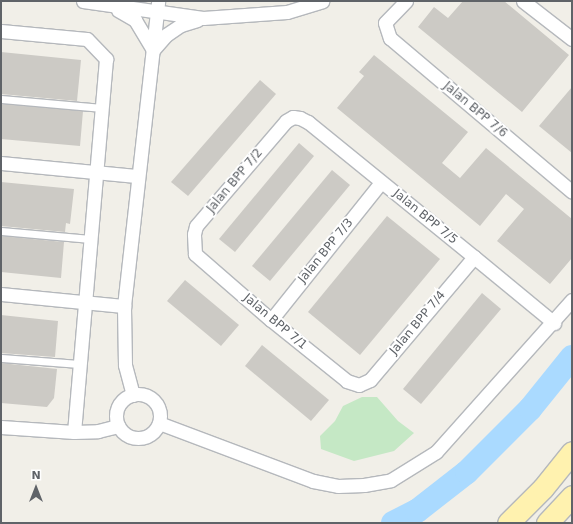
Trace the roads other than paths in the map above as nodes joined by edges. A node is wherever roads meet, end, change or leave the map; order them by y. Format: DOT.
graph roads {
  1 [pos="83,1"];
  2 [pos="322,1"];
  3 [pos="406,1"];
  4 [pos="523,1"];
  5 [pos="108,5"];
  6 [pos="157,7"];
  7 [pos="203,18"];
  8 [pos="1,31"];
  9 [pos="572,40"];
  10 [pos="153,50"];
  11 [pos="1,99"];
  12 [pos="102,108"];
  13 [pos="293,117"];
  14 [pos="1,163"];
  15 [pos="96,172"];
  16 [pos="137,176"];
  17 [pos="381,182"];
  18 [pos="572,192"];
  19 [pos="1,231"];
  20 [pos="90,240"];
  21 [pos="195,254"];
  22 [pos="474,257"];
  23 [pos="1,294"];
  24 [pos="572,300"];
  25 [pos="85,302"];
  26 [pos="124,306"];
  27 [pos="271,320"];
  28 [pos="554,323"];
  29 [pos="1,358"];
  30 [pos="79,364"];
  31 [pos="359,385"];
  32 [pos="133,395"];
  33 [pos="159,423"];
  34 [pos="118,426"];
  35 [pos="1,427"];
  36 [pos="74,432"];
  37 [pos="572,452"];
  38 [pos="572,496"];
  39 [pos="508,523"];
  40 [pos="547,523"];
  1 -- 5 [label="street"];
  2 -- 7 [label="street"];
  3 -- 18 [label="street, Jalan BPP 7/6"];
  4 -- 9 [label="street"];
  5 -- 6 [label="street"];
  5 -- 10 [label="street"];
  6 -- 7 [label="street"];
  6 -- 10 [label="street"];
  7 -- 10 [label="street"];
  8 -- 12 [label="street"];
  10 -- 16 [label="street"];
  11 -- 12 [label="lane"];
  12 -- 15 [label="street"];
  13 -- 17 [label="street, Jalan BPP 7/5"];
  13 -- 21 [label="street, Jalan BPP 7/2"];
  14 -- 15 [label="street"];
  15 -- 16 [label="street"];
  15 -- 20 [label="street"];
  16 -- 26 [label="street"];
  17 -- 22 [label="street, Jalan BPP 7/5"];
  17 -- 27 [label="street, Jalan BPP 7/3"];
  19 -- 20 [label="lane"];
  20 -- 25 [label="street"];
  21 -- 27 [label="street, Jalan BPP 7/1"];
  22 -- 28 [label="street, Jalan BPP 7/5"];
  22 -- 31 [label="street, Jalan BPP 7/4"];
  23 -- 25 [label="street"];
  24 -- 28 [label="street"];
  25 -- 26 [label="street"];
  25 -- 30 [label="street"];
  26 -- 32 [label="street"];
  27 -- 31 [label="street, Jalan BPP 7/1"];
  28 -- 33 [label="street"];
  29 -- 30 [label="lane"];
  30 -- 36 [label="street"];
  32 -- 33 [label="street"];
  32 -- 34 [label="street"];
  33 -- 34 [label="street"];
  34 -- 36 [label="street"];
  35 -- 36 [label="street"];
  37 -- 39 [label="main road"];
  38 -- 40 [label="main road"];
}
